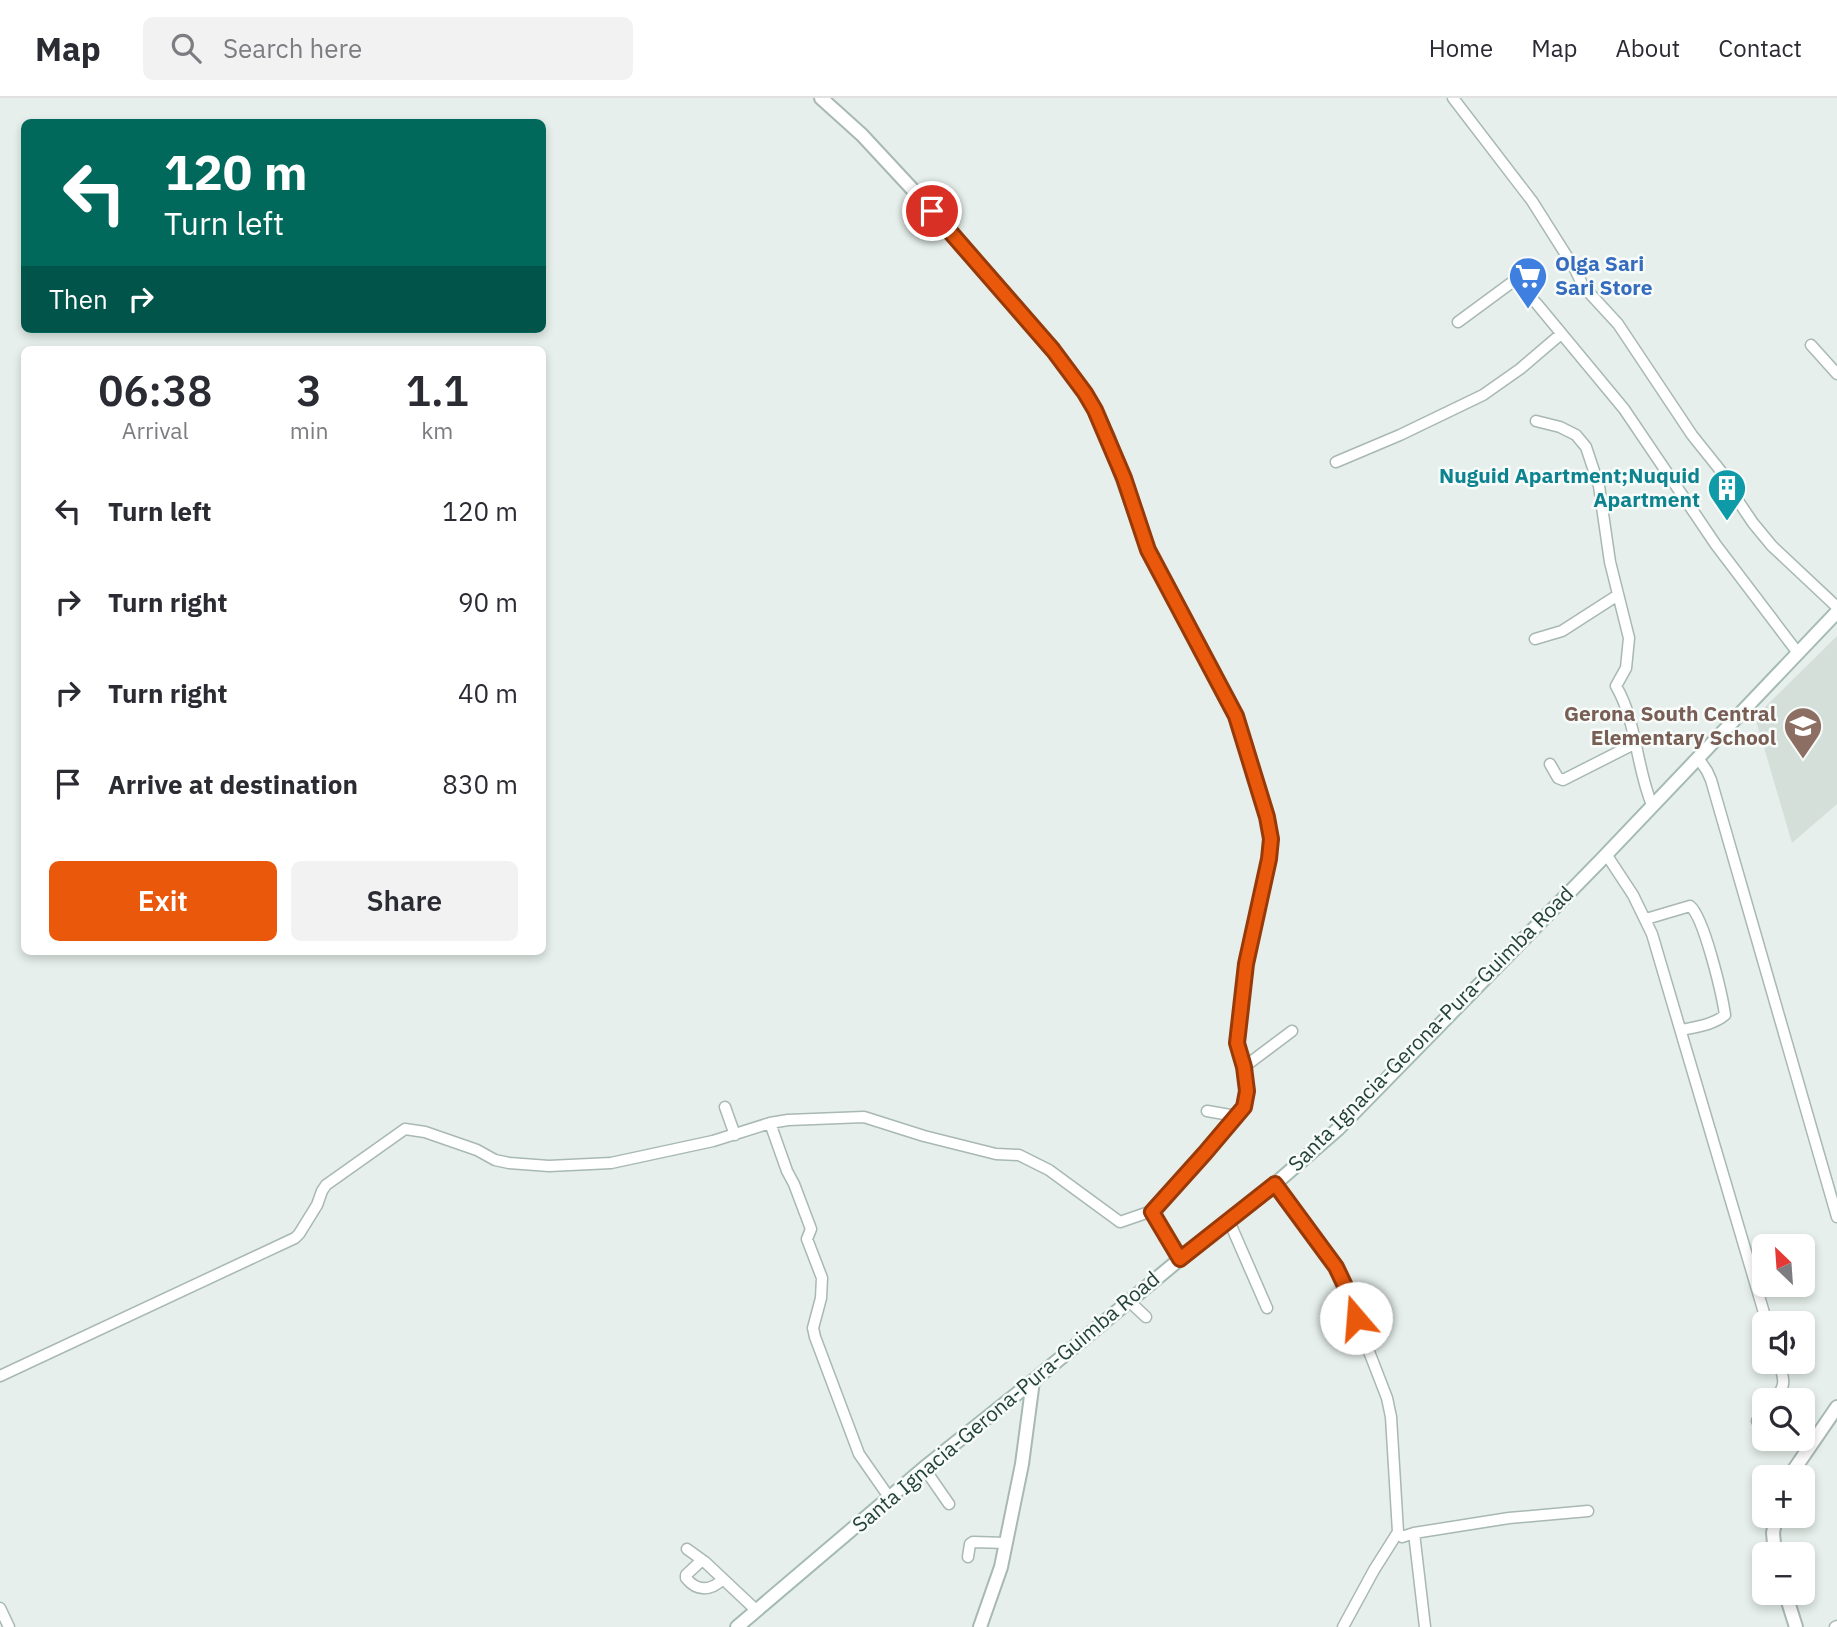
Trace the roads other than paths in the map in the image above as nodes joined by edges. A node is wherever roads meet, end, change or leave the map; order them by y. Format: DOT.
graph roads {
  1 [pos="821,98"];
  2 [pos="1453,98"];
  3 [pos="1458,322"];
  4 [pos="1561,334"];
  5 [pos="1811,345"];
  6 [pos="1837,374"];
  7 [pos="1536,421"];
  8 [pos="1336,462"];
  9 [pos="1618,595"];
  10 [pos="1837,607"];
  11 [pos="1837,612"];
  12 [pos="1535,639"];
  13 [pos="1798,653"];
  14 [pos="1636,743"];
  15 [pos="1698,758"];
  16 [pos="1550,764"];
  17 [pos="1652,805"];
  18 [pos="1606,854"];
  19 [pos="1646,919"];
  20 [pos="1681,1030"];
  21 [pos="1292,1031"];
  22 [pos="1244,1067"];
  23 [pos="725,1107"];
  24 [pos="1207,1111"];
  25 [pos="1236,1115"];
  26 [pos="770,1123"];
  27 [pos="735,1135"];
  28 [pos="1275,1184"];
  29 [pos="1152,1212"];
  30 [pos="1837,1217"];
  31 [pos="1229,1221"];
  32 [pos="1180,1259"];
  33 [pos="1129,1301"];
  34 [pos="1268,1308"];
  35 [pos="1763,1311"];
  36 [pos="1146,1317"];
  37 [pos="0,1376"];
  38 [pos="1033,1381"];
  39 [pos="1837,1407"];
  40 [pos="1797,1465"];
  41 [pos="924,1468"];
  42 [pos="889,1497"];
  43 [pos="948,1504"];
  44 [pos="1588,1511"];
  45 [pos="1398,1532"];
  46 [pos="1414,1533"];
  47 [pos="1006,1543"];
  48 [pos="687,1549"];
  49 [pos="968,1557"];
  50 [pos="702,1560"];
  51 [pos="723,1579"];
  52 [pos="1789,1605"];
  53 [pos="0,1608"];
  54 [pos="756,1610"];
  55 [pos="9,1627"];
  56 [pos="737,1627"];
  57 [pos="980,1627"];
  58 [pos="1343,1627"];
  59 [pos="1425,1627"];
  60 [pos="1796,1627"];
  1 -- 22 [label="street"];
  2 -- 10 [label="street"];
  3 -- 4 [label="street"];
  4 -- 8 [label="street"];
  4 -- 13 [label="street"];
  5 -- 6 [label="street"];
  7 -- 9 [label="street"];
  9 -- 12 [label="street"];
  9 -- 14 [label="street"];
  11 -- 13 [label="street, Santa Ignacia-Gerona-Pura-Guimba Road"];
  13 -- 15 [label="street, Santa Ignacia-Gerona-Pura-Guimba Road"];
  14 -- 16 [label="street"];
  14 -- 17 [label="street"];
  15 -- 17 [label="street, Santa Ignacia-Gerona-Pura-Guimba Road"];
  15 -- 30 [label="street"];
  17 -- 18 [label="street, Santa Ignacia-Gerona-Pura-Guimba Road"];
  18 -- 19 [label="street"];
  18 -- 28 [label="street, Santa Ignacia-Gerona-Pura-Guimba Road"];
  19 -- 20 [label="street"];
  19 -- 20 [label="street"];
  20 -- 35 [label="street"];
  21 -- 22 [label="street"];
  22 -- 25 [label="street"];
  23 -- 27 [label="street"];
  24 -- 25 [label="street"];
  25 -- 29 [label="street"];
  26 -- 27 [label="street"];
  26 -- 29 [label="street"];
  26 -- 42 [label="street"];
  27 -- 37 [label="street"];
  28 -- 31 [label="street, Santa Ignacia-Gerona-Pura-Guimba Road"];
  28 -- 45 [label="street"];
  29 -- 32 [label="street"];
  31 -- 32 [label="street, Santa Ignacia-Gerona-Pura-Guimba Road"];
  31 -- 34 [label="street"];
  32 -- 33 [label="street, Santa Ignacia-Gerona-Pura-Guimba Road"];
  33 -- 36 [label="street"];
  33 -- 38 [label="street, Santa Ignacia-Gerona-Pura-Guimba Road"];
  38 -- 41 [label="street, Santa Ignacia-Gerona-Pura-Guimba Road"];
  38 -- 47 [label="street"];
  39 -- 40 [label="street"];
  41 -- 42 [label="street, Santa Ignacia-Gerona-Pura-Guimba Road"];
  41 -- 43 [label="street"];
  42 -- 54 [label="street, Santa Ignacia-Gerona-Pura-Guimba Road"];
  44 -- 46 [label="street"];
  45 -- 46 [label="street"];
  45 -- 58 [label="street"];
  46 -- 59 [label="street"];
  47 -- 49 [label="street"];
  47 -- 57 [label="street"];
  48 -- 50 [label="street"];
  50 -- 51 [label="street"];
  50 -- 51 [label="street"];
  51 -- 54 [label="street"];
  52 -- 60 [label="street"];
  53 -- 55 [label="street"];
  54 -- 56 [label="street, Santa Ignacia-Gerona-Pura-Guimba Road"];
}
